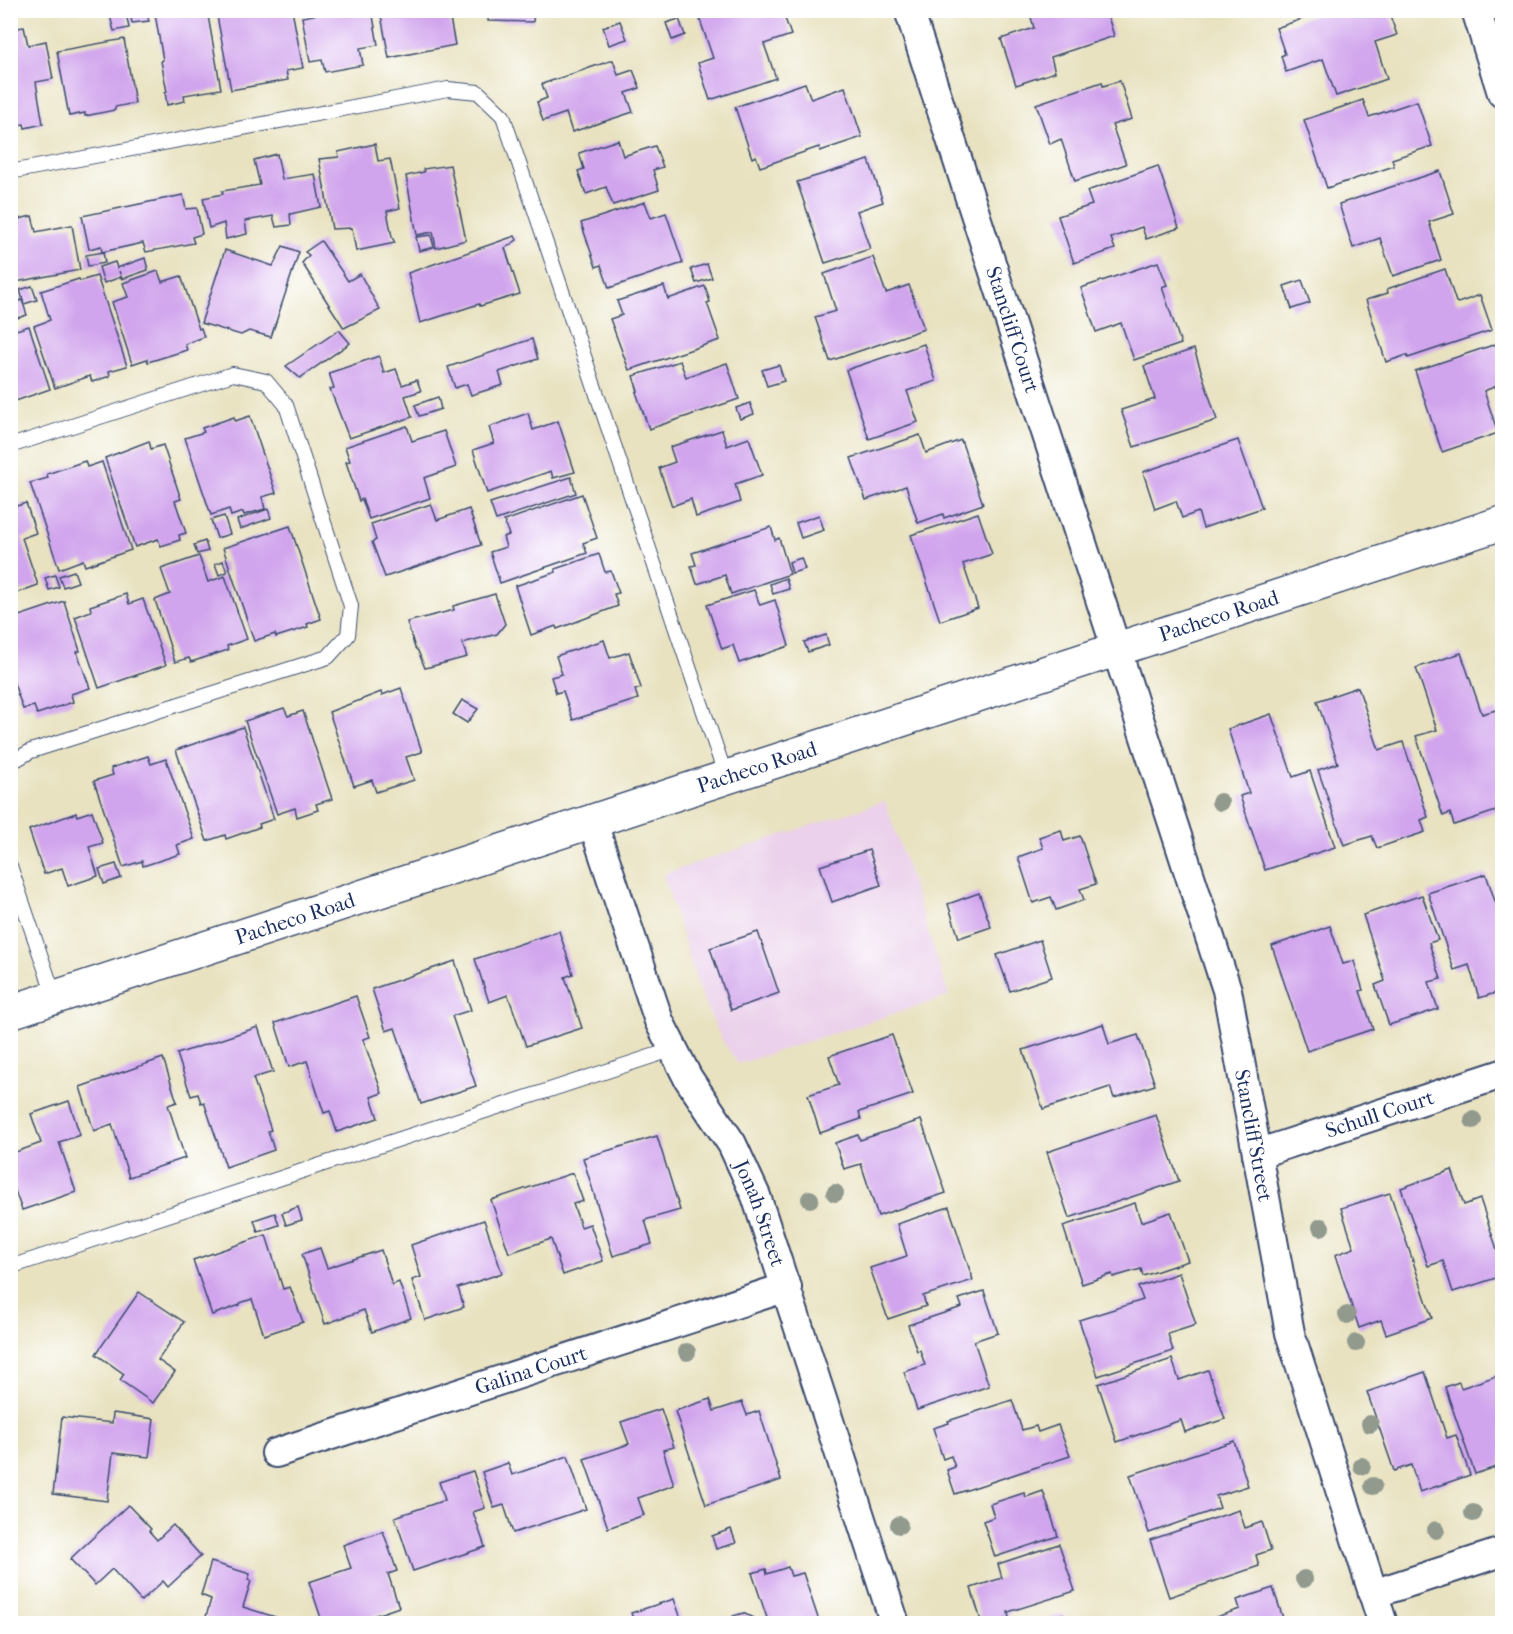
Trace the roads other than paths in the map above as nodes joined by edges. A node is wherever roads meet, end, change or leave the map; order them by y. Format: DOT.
graph roads {
  1 [pos="909,10"];
  2 [pos="1476,10"];
  3 [pos="1503,93"];
  4 [pos="10,172"];
  5 [pos="10,446"];
  6 [pos="1503,523"];
  7 [pos="1118,649"];
  8 [pos="10,763"];
  9 [pos="726,777"];
  10 [pos="592,820"];
  11 [pos="10,866"];
  12 [pos="55,998"];
  13 [pos="10,1012"];
  14 [pos="674,1049"];
  15 [pos="1503,1074"];
  16 [pos="1257,1154"];
  17 [pos="10,1267"];
  18 [pos="786,1287"];
  19 [pos="276,1453"];
  20 [pos="1503,1552"];
  21 [pos="1373,1594"];
  22 [pos="895,1623"];
  23 [pos="1383,1623"];
  1 -- 7 [label="street, Stancliff Court"];
  2 -- 3 [label="street"];
  4 -- 9 [label="lane"];
  5 -- 8 [label="lane"];
  6 -- 7 [label="street, Pacheco Road"];
  7 -- 9 [label="street, Pacheco Road"];
  7 -- 16 [label="street, Stancliff Street"];
  9 -- 10 [label="street, Pacheco Road"];
  10 -- 12 [label="street, Pacheco Road"];
  10 -- 14 [label="street, Jonah Street"];
  11 -- 12 [label="lane"];
  12 -- 13 [label="street, Pacheco Road"];
  14 -- 17 [label="lane"];
  14 -- 18 [label="street, Jonah Street"];
  15 -- 16 [label="street, Schull Court"];
  16 -- 21 [label="street, Stancliff Street"];
  18 -- 19 [label="street, Galina Court"];
  18 -- 22 [label="street, Jonah Street"];
  20 -- 21 [label="street"];
  21 -- 23 [label="street, Stancliff Street"];
}
